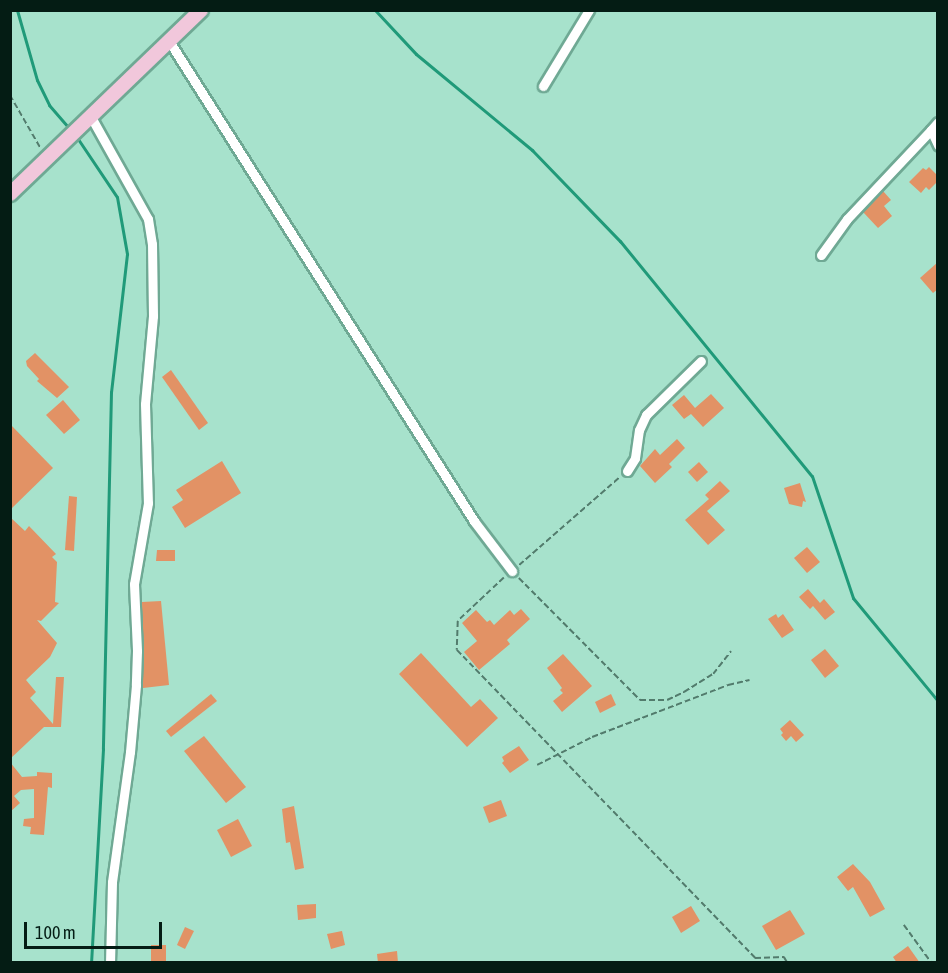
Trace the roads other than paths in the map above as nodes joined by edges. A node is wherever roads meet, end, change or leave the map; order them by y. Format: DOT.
graph roads {
  1 [pos="201,10"];
  2 [pos="589,10"];
  3 [pos="169,41"];
  4 [pos="543,86"];
  5 [pos="91,117"];
  6 [pos="934,126"];
  7 [pos="938,144"];
  8 [pos="10,194"];
  9 [pos="821,255"];
  10 [pos="700,361"];
  11 [pos="627,471"];
  12 [pos="512,571"];
  13 [pos="110,963"];
  1 -- 3 [label="main road"];
  2 -- 4 [label="street"];
  3 -- 5 [label="main road"];
  3 -- 12 [label="street"];
  5 -- 8 [label="main road"];
  5 -- 13 [label="street"];
  6 -- 7 [label="street"];
  6 -- 9 [label="street"];
  10 -- 11 [label="street"];
}
